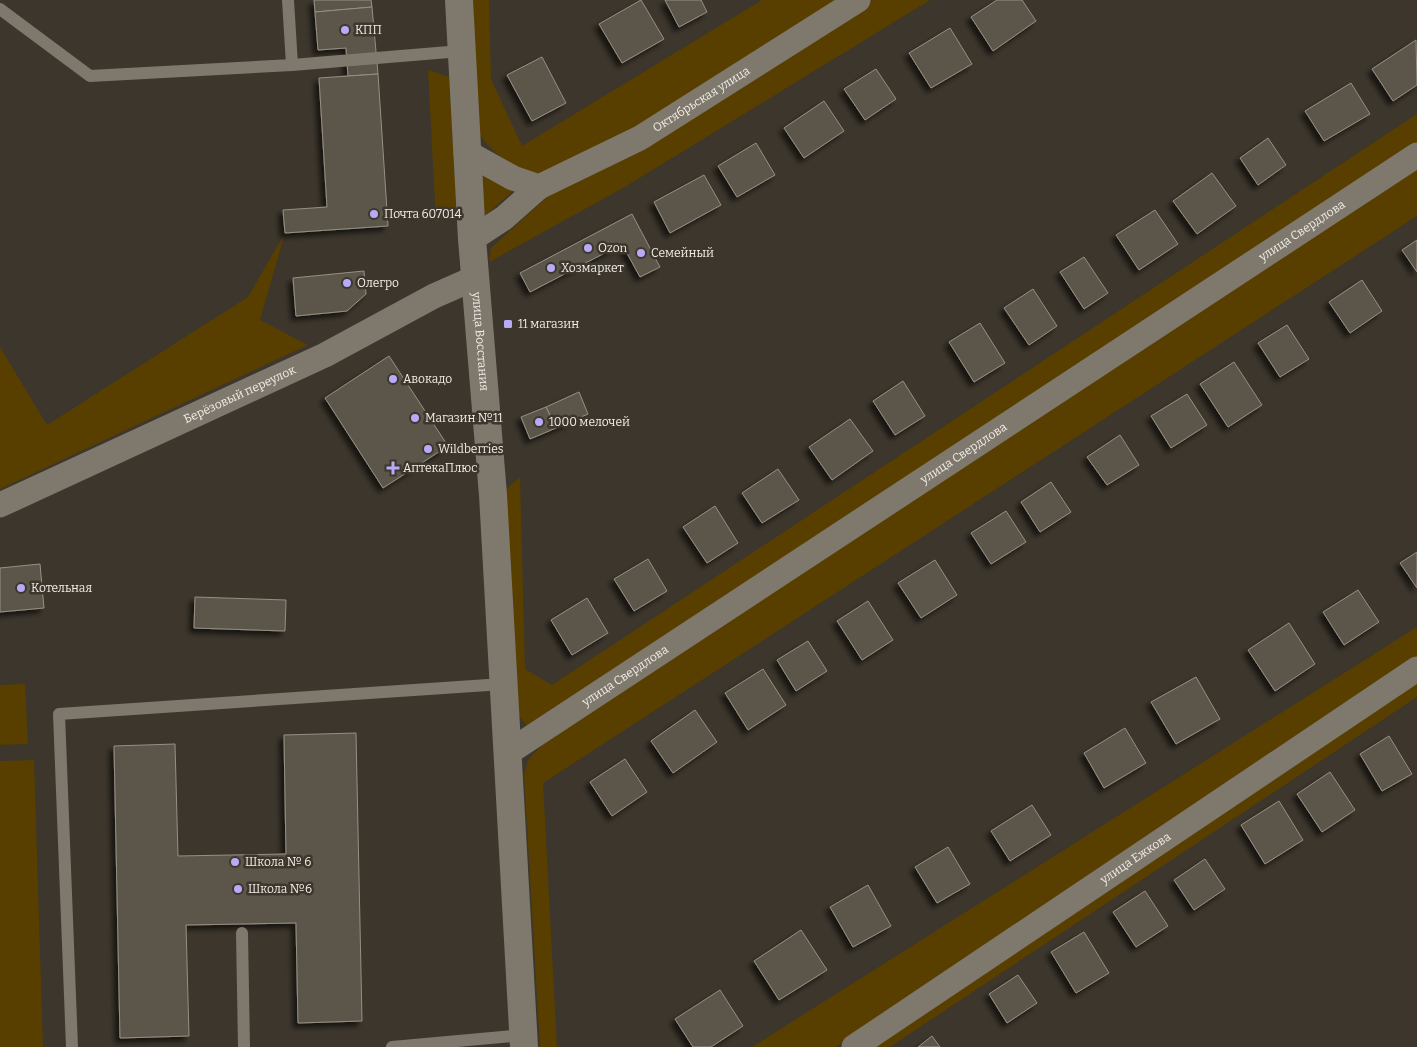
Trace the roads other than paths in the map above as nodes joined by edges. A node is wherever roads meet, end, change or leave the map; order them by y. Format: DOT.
graph roads {
  1 [pos="288,0"];
  2 [pos="459,0"];
  3 [pos="858,0"];
  4 [pos="0,9"];
  5 [pos="461,51"];
  6 [pos="292,65"];
  7 [pos="466,152"];
  8 [pos="1417,156"];
  9 [pos="538,187"];
  10 [pos="472,238"];
  11 [pos="475,278"];
  12 [pos="0,505"];
  13 [pos="1417,669"];
  14 [pos="503,684"];
  15 [pos="509,752"];
  16 [pos="242,933"];
  17 [pos="524,1041"];
  18 [pos="72,1047"];
  19 [pos="244,1047"];
  20 [pos="392,1047"];
  21 [pos="854,1047"];
  1 -- 6 [label="lane"];
  2 -- 5 [label="main road, улица Восстания"];
  3 -- 9 [label="street, Октябрьская улица"];
  4 -- 6 [label="lane"];
  5 -- 6 [label="lane"];
  5 -- 7 [label="main road, улица Восстания"];
  7 -- 9 [label="street"];
  7 -- 10 [label="main road, улица Восстания"];
  8 -- 15 [label="street, улица Свердлова"];
  9 -- 10 [label="street, Октябрьская улица"];
  10 -- 11 [label="main road, улица Восстания"];
  11 -- 12 [label="street, Берёзовый переулок"];
  11 -- 14 [label="main road, улица Восстания"];
  13 -- 21 [label="street, улица Ежкова"];
  14 -- 15 [label="main road, улица Восстания"];
  14 -- 18 [label="lane"];
  15 -- 17 [label="main road, улица Восстания"];
  16 -- 19 [label="lane"];
  17 -- 20 [label="lane"];
}
